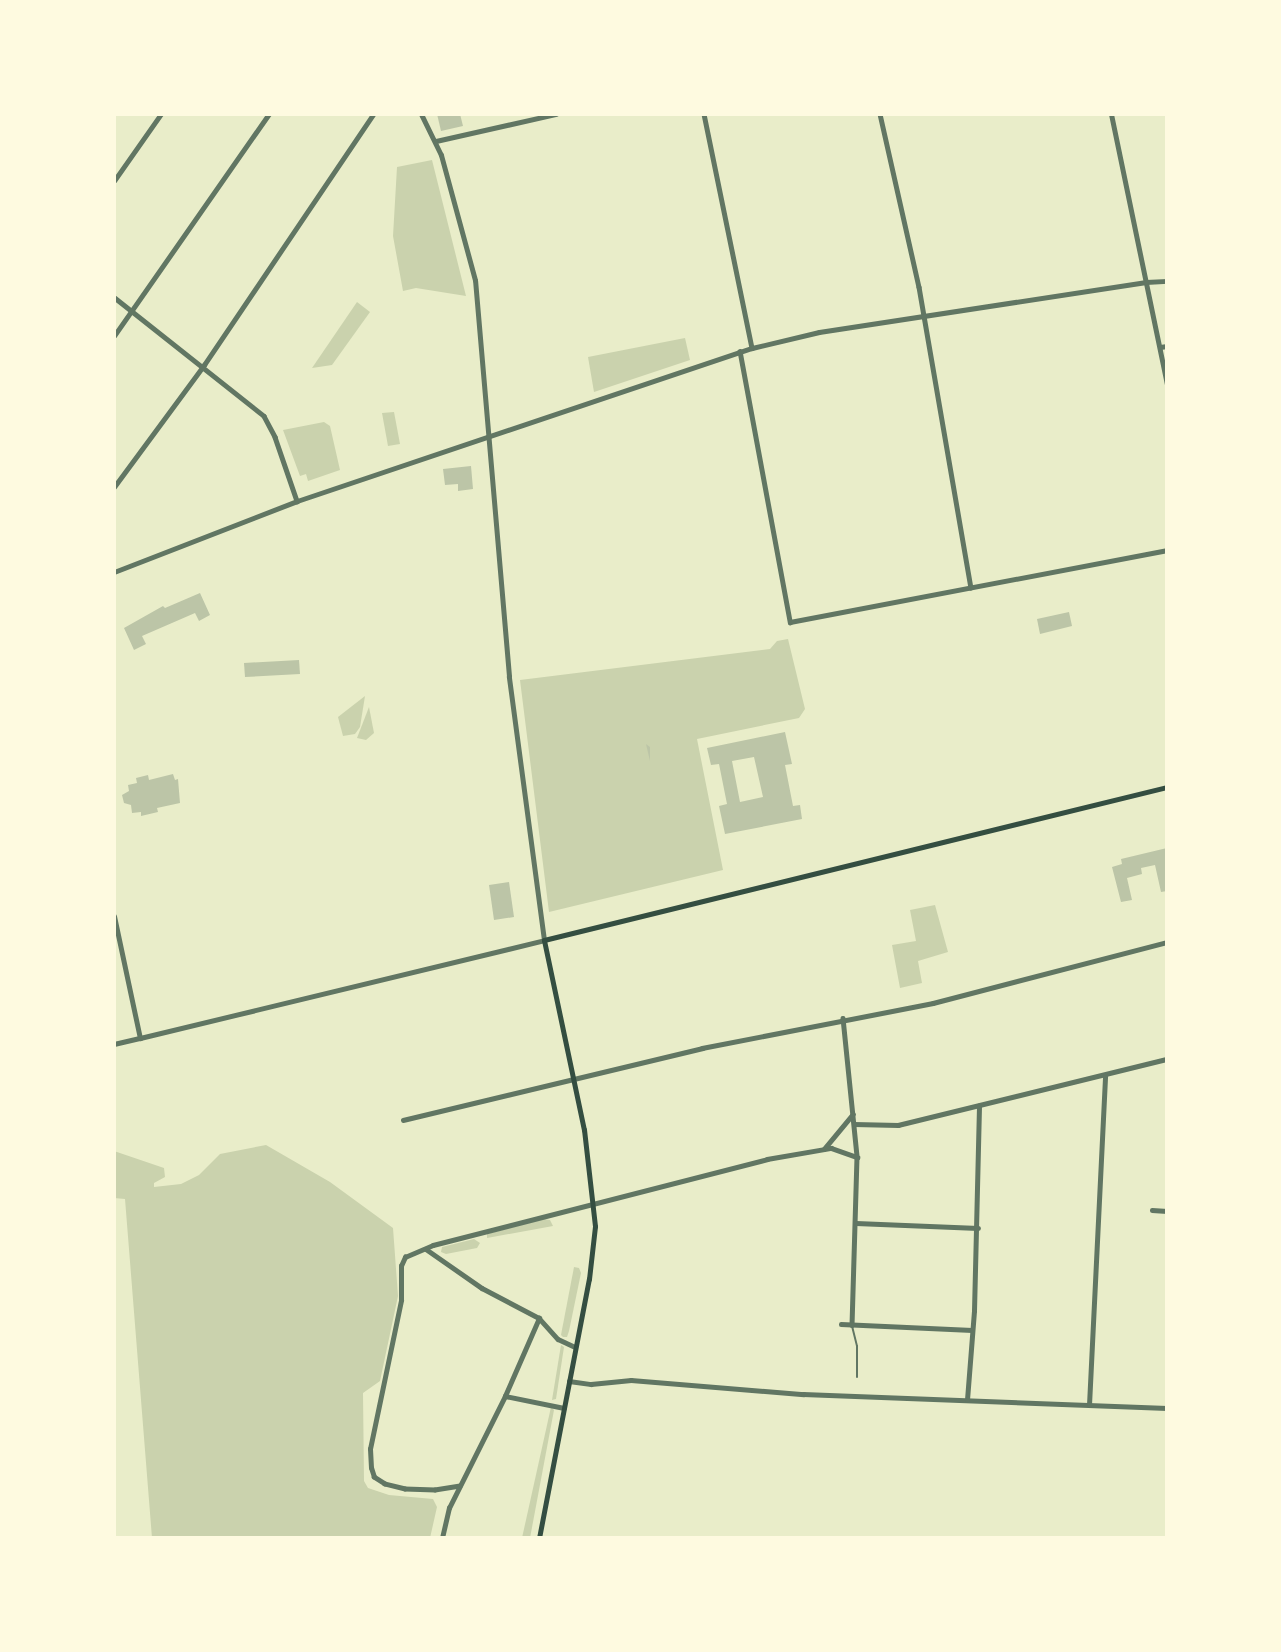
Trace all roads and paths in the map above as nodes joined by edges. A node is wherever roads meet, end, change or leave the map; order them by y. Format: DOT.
graph roads {
  1 [pos="161,114"];
  2 [pos="268,114"];
  3 [pos="373,114"];
  4 [pos="421,114"];
  5 [pos="556,114"];
  6 [pos="704,114"];
  7 [pos="880,114"];
  8 [pos="1111,114"];
  9 [pos="436,141"];
  10 [pos="114,181"];
  11 [pos="1167,281"];
  12 [pos="1146,282"];
  13 [pos="114,297"];
  14 [pos="132,311"];
  15 [pos="923,315"];
  16 [pos="114,336"];
  17 [pos="1167,346"];
  18 [pos="752,348"];
  19 [pos="1160,348"];
  20 [pos="740,351"];
  21 [pos="204,365"];
  22 [pos="1167,384"];
  23 [pos="489,436"];
  24 [pos="114,487"];
  25 [pos="298,501"];
  26 [pos="1167,550"];
  27 [pos="114,572"];
  28 [pos="971,588"];
  29 [pos="1167,787"];
  30 [pos="114,916"];
  31 [pos="544,940"];
  32 [pos="1167,942"];
  33 [pos="843,1018"];
  34 [pos="140,1038"];
  35 [pos="114,1045"];
  36 [pos="1167,1059"];
  37 [pos="1105,1076"];
  38 [pos="574,1079"];
  39 [pos="979,1106"];
  40 [pos="853,1114"];
  41 [pos="403,1120"];
  42 [pos="854,1124"];
  43 [pos="824,1149"];
  44 [pos="858,1157"];
  45 [pos="594,1205"];
  46 [pos="1152,1210"];
  47 [pos="1167,1211"];
  48 [pos="856,1223"];
  49 [pos="978,1228"];
  50 [pos="425,1248"];
  51 [pos="539,1318"];
  52 [pos="841,1324"];
  53 [pos="852,1325"];
  54 [pos="972,1330"];
  55 [pos="575,1347"];
  56 [pos="857,1377"];
  57 [pos="569,1381"];
  58 [pos="505,1396"];
  59 [pos="967,1400"];
  60 [pos="1089,1405"];
  61 [pos="564,1408"];
  62 [pos="1167,1408"];
  63 [pos="460,1486"];
  64 [pos="442,1538"];
  65 [pos="539,1538"];
  1 -- 10 [label="street"];
  2 -- 14 [label="street"];
  3 -- 21 [label="street"];
  4 -- 9 [label="street"];
  5 -- 9 [label="street"];
  6 -- 18 [label="street"];
  7 -- 15 [label="street"];
  8 -- 12 [label="street"];
  9 -- 23 [label="street"];
  11 -- 12 [label="street"];
  12 -- 15 [label="street"];
  12 -- 19 [label="street"];
  13 -- 14 [label="street"];
  14 -- 16 [label="street"];
  14 -- 21 [label="street"];
  15 -- 18 [label="street"];
  15 -- 28 [label="street"];
  17 -- 19 [label="street"];
  18 -- 20 [label="street"];
  19 -- 22 [label="street"];
  20 -- 23 [label="street"];
  20 -- 28 [label="street"];
  21 -- 24 [label="street"];
  21 -- 25 [label="street"];
  23 -- 25 [label="street"];
  23 -- 31 [label="street"];
  25 -- 27 [label="street"];
  26 -- 28 [label="street"];
  29 -- 31 [label="main road"];
  30 -- 34 [label="street"];
  31 -- 34 [label="street"];
  31 -- 38 [label="main road"];
  32 -- 33 [label="street"];
  33 -- 38 [label="street"];
  33 -- 40 [label="street"];
  34 -- 35 [label="street"];
  36 -- 37 [label="street"];
  37 -- 39 [label="street"];
  37 -- 60 [label="street"];
  38 -- 41 [label="street"];
  38 -- 45 [label="main road"];
  39 -- 42 [label="street"];
  39 -- 49 [label="street"];
  40 -- 42 [label="street"];
  40 -- 43 [label="street"];
  42 -- 44 [label="street"];
  43 -- 44 [label="street"];
  43 -- 45 [label="street"];
  44 -- 48 [label="street"];
  45 -- 50 [label="street"];
  45 -- 55 [label="main road"];
  46 -- 47 [label="street"];
  48 -- 49 [label="street"];
  48 -- 53 [label="street"];
  49 -- 54 [label="street"];
  50 -- 51 [label="street"];
  50 -- 63 [label="street"];
  51 -- 55 [label="street"];
  51 -- 58 [label="street"];
  52 -- 53 [label="street"];
  53 -- 54 [label="street"];
  53 -- 56 [label="lane"];
  54 -- 59 [label="street"];
  55 -- 57 [label="main road"];
  57 -- 59 [label="street"];
  57 -- 61 [label="main road"];
  58 -- 61 [label="street"];
  58 -- 63 [label="street"];
  59 -- 60 [label="street"];
  60 -- 62 [label="street"];
  61 -- 65 [label="main road"];
  63 -- 64 [label="street"];
}
